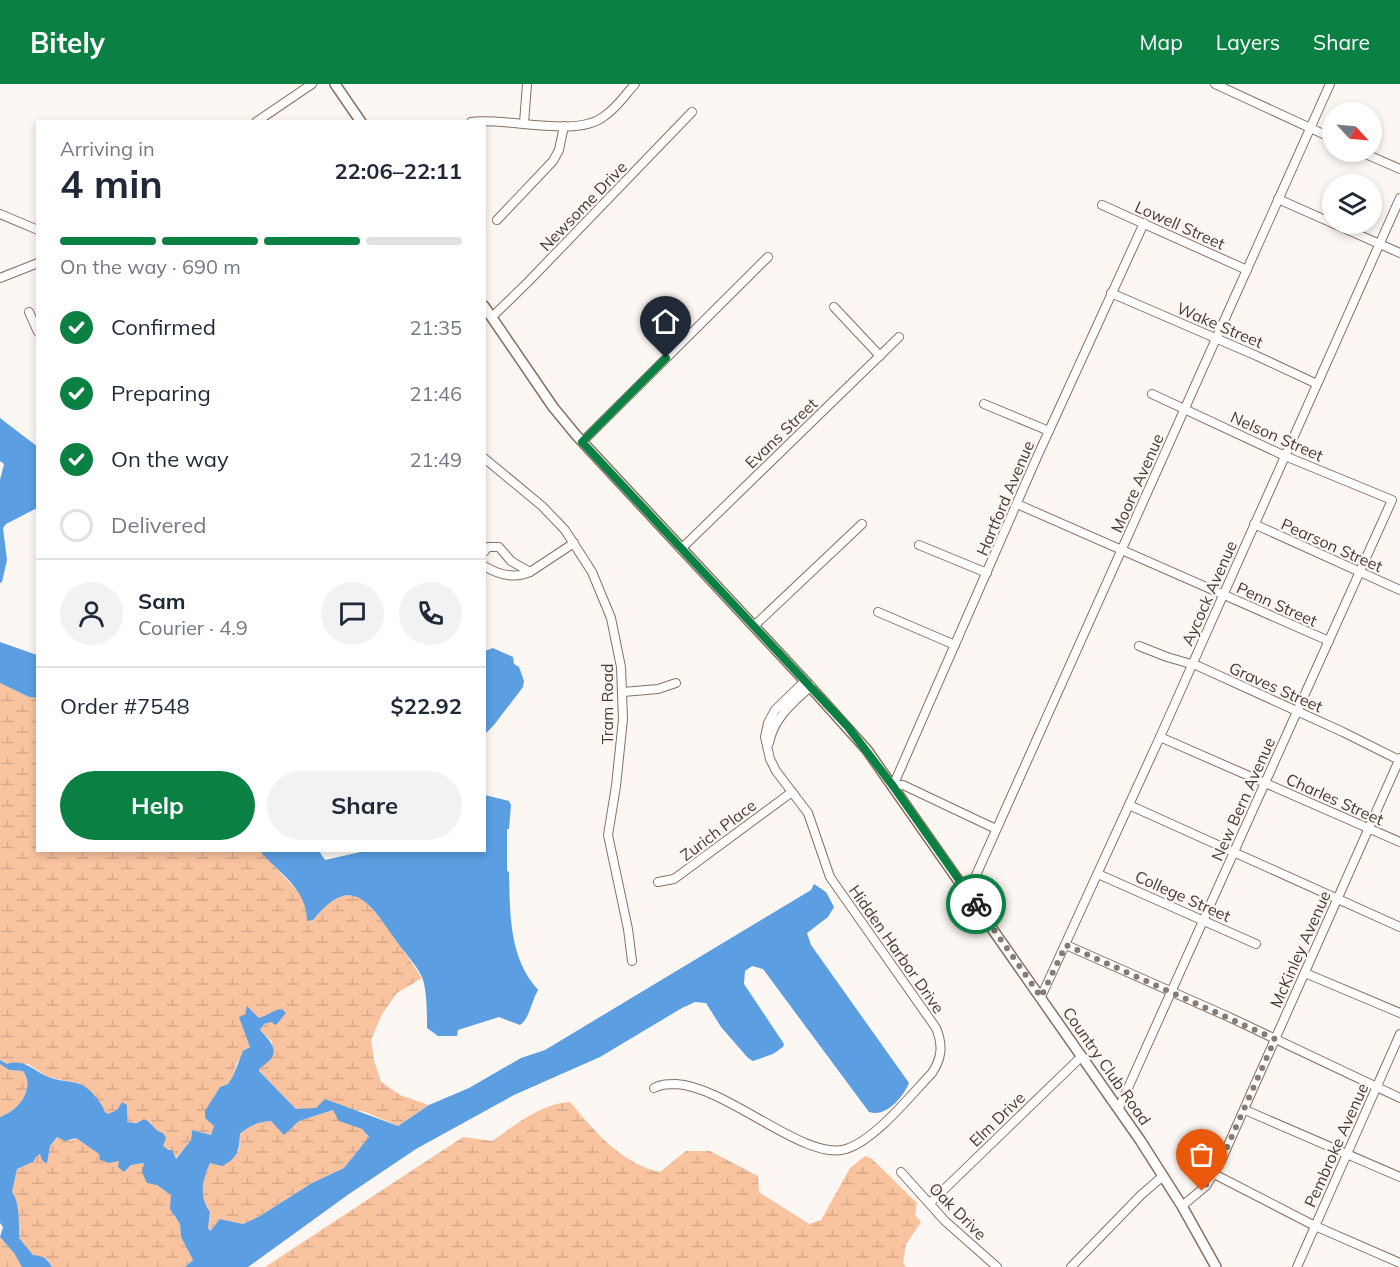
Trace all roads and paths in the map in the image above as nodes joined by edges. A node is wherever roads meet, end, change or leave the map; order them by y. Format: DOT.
graph roads {
  1 [pos="312,84"];
  2 [pos="335,84"];
  3 [pos="527,84"];
  4 [pos="635,84"];
  5 [pos="1215,84"];
  6 [pos="1330,84"];
  7 [pos="692,112"];
  8 [pos="259,120"];
  9 [pos="360,120"];
  10 [pos="486,122"];
  11 [pos="524,123"];
  12 [pos="564,126"];
  13 [pos="1310,128"];
  14 [pos="1322,133"];
  15 [pos="1382,161"];
  16 [pos="1400,169"];
  17 [pos="1400,198"];
  18 [pos="1278,199"];
  19 [pos="1102,205"];
  20 [pos="0,214"];
  21 [pos="497,220"];
  22 [pos="1144,223"];
  23 [pos="36,229"];
  24 [pos="1379,244"];
  25 [pos="1400,253"];
  26 [pos="768,257"];
  27 [pos="36,264"];
  28 [pos="1247,270"];
  29 [pos="0,278"];
  30 [pos="1111,293"];
  31 [pos="834,306"];
  32 [pos="486,309"];
  33 [pos="29,312"];
  34 [pos="492,317"];
  35 [pos="36,328"];
  36 [pos="899,337"];
  37 [pos="1217,339"];
  38 [pos="880,356"];
  39 [pos="1317,384"];
  40 [pos="1152,394"];
  41 [pos="984,405"];
  42 [pos="1185,408"];
  43 [pos="1049,431"];
  44 [pos="582,442"];
  45 [pos="1285,456"];
  46 [pos="486,460"];
  47 [pos="1392,500"];
  48 [pos="1017,504"];
  49 [pos="862,524"];
  50 [pos="1254,524"];
  51 [pos="574,543"];
  52 [pos="919,545"];
  53 [pos="681,549"];
  54 [pos="486,550"];
  55 [pos="1122,550"];
  56 [pos="486,567"];
  57 [pos="1359,571"];
  58 [pos="530,572"];
  59 [pos="987,573"];
  60 [pos="1400,590"];
  61 [pos="1223,595"];
  62 [pos="878,612"];
  63 [pos="754,626"];
  64 [pos="1329,641"];
  65 [pos="955,645"];
  66 [pos="1139,646"];
  67 [pos="1192,664"];
  68 [pos="676,682"];
  69 [pos="808,683"];
  70 [pos="623,692"];
  71 [pos="1297,711"];
  72 [pos="1160,737"];
  73 [pos="1400,759"];
  74 [pos="1265,782"];
  75 [pos="893,786"];
  76 [pos="792,792"];
  77 [pos="1129,805"];
  78 [pos="996,828"];
  79 [pos="1369,828"];
  80 [pos="1400,842"];
  81 [pos="1234,852"];
  82 [pos="1098,874"];
  83 [pos="658,882"];
  84 [pos="968,892"];
  85 [pos="1338,898"];
  86 [pos="1204,920"];
  87 [pos="1400,927"];
  88 [pos="1256,944"];
  89 [pos="1066,945"];
  90 [pos="632,961"];
  91 [pos="1305,973"];
  92 [pos="1172,992"];
  93 [pos="1041,997"];
  94 [pos="1400,1013"];
  95 [pos="1400,1034"];
  96 [pos="1275,1039"];
  97 [pos="1082,1056"];
  98 [pos="654,1088"];
  99 [pos="1376,1088"];
  100 [pos="1400,1098"];
  101 [pos="1119,1108"];
  102 [pos="1245,1110"];
  103 [pos="1347,1153"];
  104 [pos="901,1172"];
  105 [pos="1214,1174"];
  106 [pos="1163,1176"];
  107 [pos="1400,1177"];
  108 [pos="930,1203"];
  109 [pos="1182,1206"];
  110 [pos="1315,1226"];
  111 [pos="1400,1263"];
  112 [pos="997,1267"];
  113 [pos="1071,1267"];
  114 [pos="1216,1267"];
  115 [pos="1297,1267"];
  1 -- 8 [label="street"];
  2 -- 9 [label="street"];
  3 -- 11 [label="street"];
  4 -- 12 [label="street"];
  5 -- 13 [label="street"];
  6 -- 13 [label="street, Moore Avenue"];
  7 -- 34 [label="street, Newsome Drive"];
  10 -- 11 [label="street"];
  11 -- 12 [label="street"];
  12 -- 21 [label="street"];
  13 -- 14 [label="street"];
  13 -- 18 [label="street, Moore Avenue"];
  15 -- 16 [label="street"];
  17 -- 24 [label="street, Aycock Avenue"];
  18 -- 24 [label="street"];
  18 -- 28 [label="street, Moore Avenue"];
  19 -- 22 [label="street, Lowell Street"];
  20 -- 23 [label="street"];
  22 -- 28 [label="street, Lowell Street"];
  22 -- 30 [label="street, Hartford Avenue"];
  24 -- 25 [label="street"];
  24 -- 39 [label="street, Aycock Avenue"];
  26 -- 44 [label="street"];
  27 -- 29 [label="street"];
  28 -- 37 [label="street, Moore Avenue"];
  30 -- 37 [label="street, Wake Street"];
  30 -- 43 [label="street, Hartford Avenue"];
  31 -- 38 [label="street"];
  32 -- 34 [label="street, Country Club Road"];
  33 -- 35 [label="street"];
  34 -- 44 [label="street, Country Club Road"];
  36 -- 38 [label="street, Evans Street"];
  37 -- 39 [label="street, Wake Street"];
  37 -- 42 [label="street, Moore Avenue"];
  38 -- 53 [label="street, Evans Street"];
  39 -- 45 [label="street, Aycock Avenue"];
  40 -- 42 [label="street, Nelson Street"];
  41 -- 43 [label="street"];
  42 -- 45 [label="street, Nelson Street"];
  42 -- 55 [label="street, Moore Avenue"];
  43 -- 48 [label="street, Hartford Avenue"];
  44 -- 53 [label="street, Country Club Road"];
  45 -- 47 [label="street, Nelson Street"];
  45 -- 50 [label="street, Aycock Avenue"];
  46 -- 51 [label="street, Tram Road"];
  47 -- 57 [label="street, New Bern Avenue"];
  48 -- 55 [label="street, Penn Street"];
  48 -- 59 [label="street, Hartford Avenue"];
  49 -- 63 [label="street"];
  50 -- 57 [label="street, Pearson Street"];
  50 -- 61 [label="street, Aycock Avenue"];
  51 -- 58 [label="street"];
  51 -- 70 [label="street, Tram Road"];
  52 -- 59 [label="street"];
  53 -- 63 [label="street, Country Club Road"];
  54 -- 58 [label="street"];
  55 -- 61 [label="street, Penn Street"];
  55 -- 78 [label="street, Moore Avenue"];
  56 -- 58 [label="street"];
  57 -- 60 [label="street, Pearson Street"];
  57 -- 64 [label="street, New Bern Avenue"];
  59 -- 65 [label="street, Hartford Avenue"];
  61 -- 64 [label="street, Penn Street"];
  61 -- 67 [label="street, Aycock Avenue"];
  62 -- 65 [label="street"];
  63 -- 69 [label="street, Country Club Road"];
  64 -- 71 [label="street, New Bern Avenue"];
  65 -- 75 [label="street, Hartford Avenue"];
  66 -- 67 [label="street, Graves Street"];
  67 -- 71 [label="street, Graves Street"];
  67 -- 72 [label="street, Aycock Avenue"];
  68 -- 70 [label="street"];
  69 -- 75 [label="street, Country Club Road"];
  69 -- 76 [label="street, Hidden Harbor Drive"];
  70 -- 90 [label="street, Tram Road"];
  71 -- 73 [label="street, Graves Street"];
  71 -- 74 [label="street, New Bern Avenue"];
  72 -- 74 [label="street, Charles Street"];
  72 -- 77 [label="street, Aycock Avenue"];
  73 -- 79 [label="street, McKinley Avenue"];
  74 -- 79 [label="street, Charles Street"];
  74 -- 81 [label="street, New Bern Avenue"];
  75 -- 78 [label="street"];
  75 -- 84 [label="street, Country Club Road"];
  76 -- 83 [label="street, Zurich Place"];
  76 -- 98 [label="street, Hidden Harbor Drive"];
  77 -- 81 [label="street"];
  77 -- 82 [label="street, Aycock Avenue"];
  78 -- 84 [label="street, Moore Avenue"];
  79 -- 80 [label="street, Charles Street"];
  79 -- 85 [label="street, McKinley Avenue"];
  81 -- 85 [label="street"];
  81 -- 86 [label="street, New Bern Avenue"];
  82 -- 86 [label="street, College Street"];
  82 -- 89 [label="street, Aycock Avenue"];
  84 -- 93 [label="street, Country Club Road"];
  85 -- 87 [label="street"];
  85 -- 91 [label="street, McKinley Avenue"];
  86 -- 88 [label="street, College Street"];
  86 -- 92 [label="street, New Bern Avenue"];
  89 -- 92 [label="street"];
  89 -- 93 [label="street, Aycock Avenue"];
  91 -- 94 [label="street"];
  91 -- 96 [label="street, McKinley Avenue"];
  92 -- 96 [label="street"];
  92 -- 101 [label="street, New Bern Avenue"];
  93 -- 97 [label="street, Country Club Road"];
  95 -- 99 [label="street, Pembroke Avenue"];
  96 -- 99 [label="street"];
  96 -- 102 [label="street, McKinley Avenue"];
  97 -- 101 [label="street, Country Club Road"];
  97 -- 108 [label="street, Elm Drive"];
  99 -- 100 [label="street"];
  99 -- 103 [label="street, Pembroke Avenue"];
  101 -- 106 [label="street, Country Club Road"];
  102 -- 103 [label="street"];
  102 -- 105 [label="street, McKinley Avenue"];
  103 -- 107 [label="street"];
  103 -- 110 [label="street, Pembroke Avenue"];
  104 -- 108 [label="street, Oak Drive"];
  105 -- 109 [label="street, McKinley Avenue"];
  105 -- 110 [label="street"];
  106 -- 109 [label="street, Country Club Road"];
  106 -- 113 [label="street"];
  108 -- 112 [label="street, Oak Drive"];
  109 -- 114 [label="street, Country Club Road"];
  110 -- 111 [label="street"];
  110 -- 115 [label="street, Pembroke Avenue"];
}
